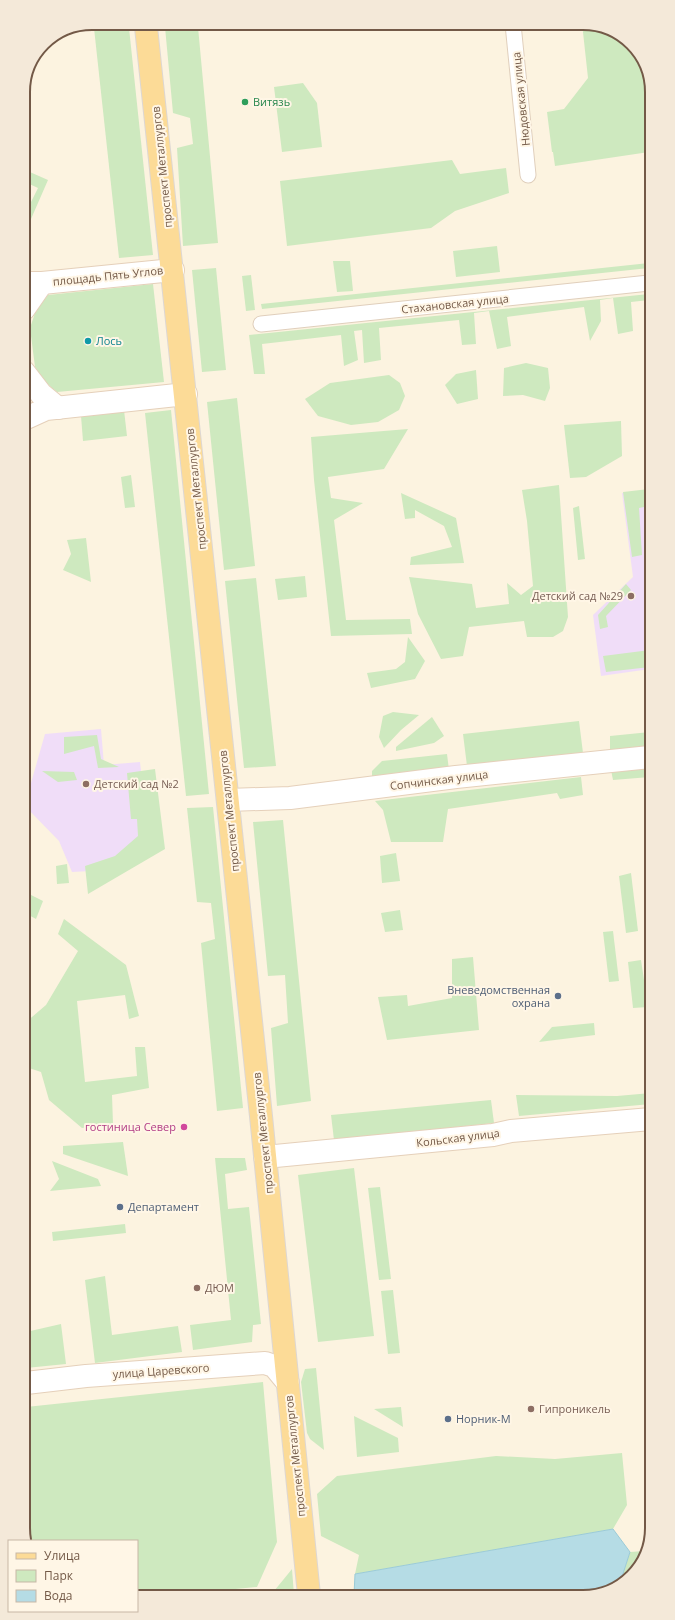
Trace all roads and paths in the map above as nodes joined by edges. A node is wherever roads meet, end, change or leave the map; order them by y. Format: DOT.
graph roads {
  1 [pos="146,30"];
  2 [pos="514,30"];
  3 [pos="528,175"];
  4 [pos="173,270"];
  5 [pos="33,283"];
  6 [pos="645,283"];
  7 [pos="261,324"];
  8 [pos="30,380"];
  9 [pos="186,394"];
  10 [pos="58,408"];
  11 [pos="30,416"];
  12 [pos="645,758"];
  13 [pos="228,800"];
  14 [pos="645,1120"];
  15 [pos="265,1157"];
  16 [pos="283,1336"];
  17 [pos="265,1363"];
  18 [pos="30,1383"];
  19 [pos="288,1383"];
  20 [pos="309,1590"];
  1 -- 4 [label="main road, проспект Металлургов"];
  2 -- 3 [label="street, Нюдовская улица"];
  4 -- 5 [label="street, площадь Пять Углов"];
  4 -- 9 [label="main road, проспект Металлургов"];
  6 -- 7 [label="street, Стахановская улица"];
  8 -- 10 [label="street"];
  9 -- 10 [label="street"];
  9 -- 13 [label="main road, проспект Металлургов"];
  10 -- 11 [label="street"];
  12 -- 13 [label="street, Сопчинская улица"];
  13 -- 15 [label="main road, проспект Металлургов"];
  14 -- 15 [label="street, Кольская улица"];
  15 -- 16 [label="main road, проспект Металлургов"];
  16 -- 17 [label="street"];
  16 -- 19 [label="main road, проспект Металлургов"];
  17 -- 18 [label="street, улица Царевского"];
  17 -- 19 [label="street"];
  19 -- 20 [label="main road, проспект Металлургов"];
}
